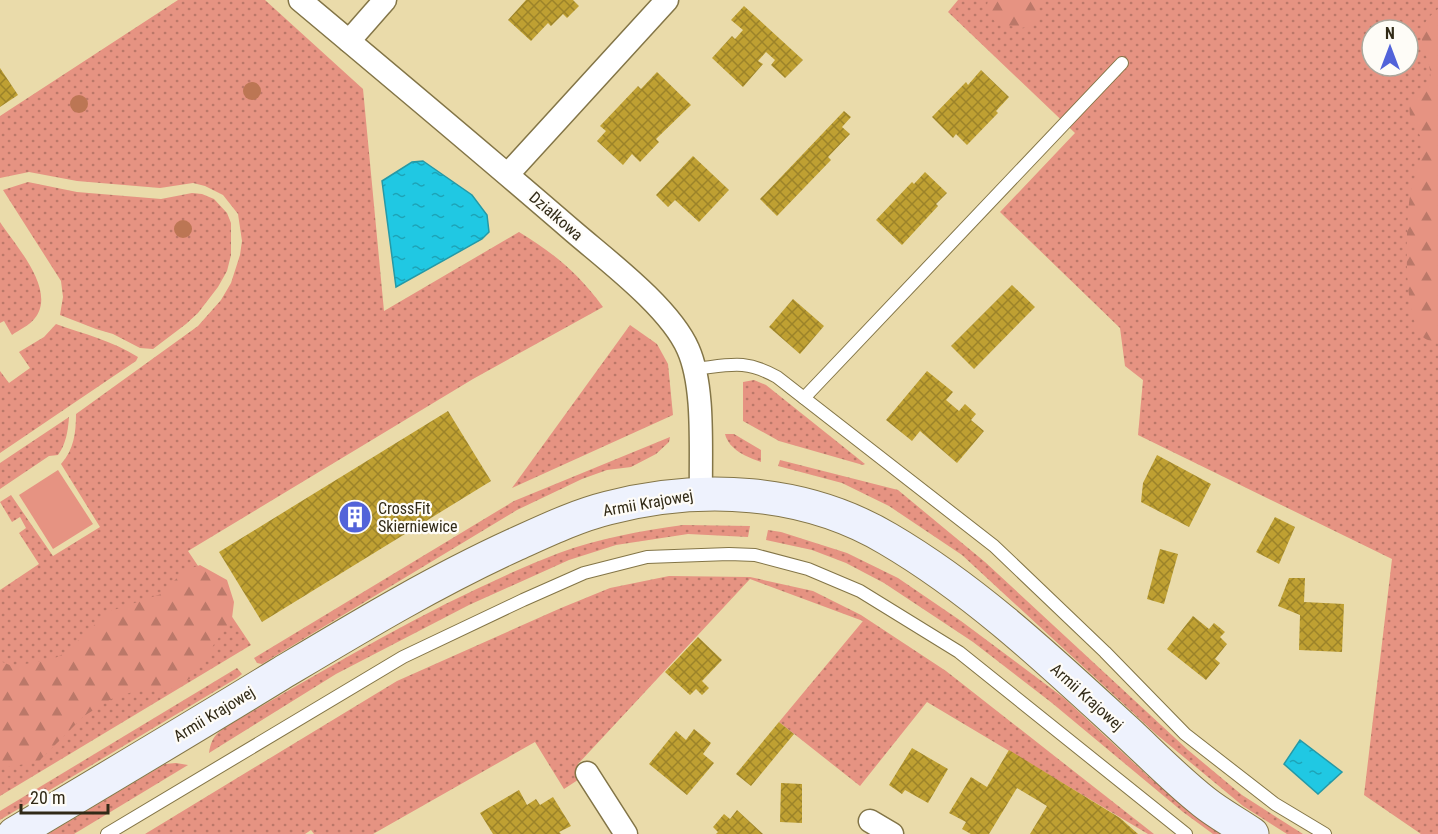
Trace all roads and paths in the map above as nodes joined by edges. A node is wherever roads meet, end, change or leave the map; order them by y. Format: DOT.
graph roads {
  1 [pos="300,0"];
  2 [pos="385,0"];
  3 [pos="667,0"];
  4 [pos="349,41"];
  5 [pos="1122,63"];
  6 [pos="508,174"];
  7 [pos="695,369"];
  8 [pos="804,398"];
  9 [pos="701,493"];
  10 [pos="587,773"];
  11 [pos="870,821"];
  12 [pos="14,834"];
  13 [pos="107,834"];
  14 [pos="626,834"];
  15 [pos="892,834"];
  16 [pos="1186,834"];
  17 [pos="1252,834"];
  18 [pos="1325,834"];
  1 -- 4 [label="street, Działkowa"];
  2 -- 4 [label="street"];
  3 -- 6 [label="street"];
  4 -- 6 [label="street, Działkowa"];
  5 -- 8 [label="lane"];
  6 -- 7 [label="street, Działkowa"];
  7 -- 8 [label="lane"];
  7 -- 9 [label="street, Działkowa"];
  8 -- 18 [label="lane"];
  9 -- 12 [label="street, Armii Krajowej"];
  9 -- 17 [label="street, Armii Krajowej"];
  10 -- 14 [label="street"];
  11 -- 15 [label="street"];
  13 -- 16 [label="lane"];
}
